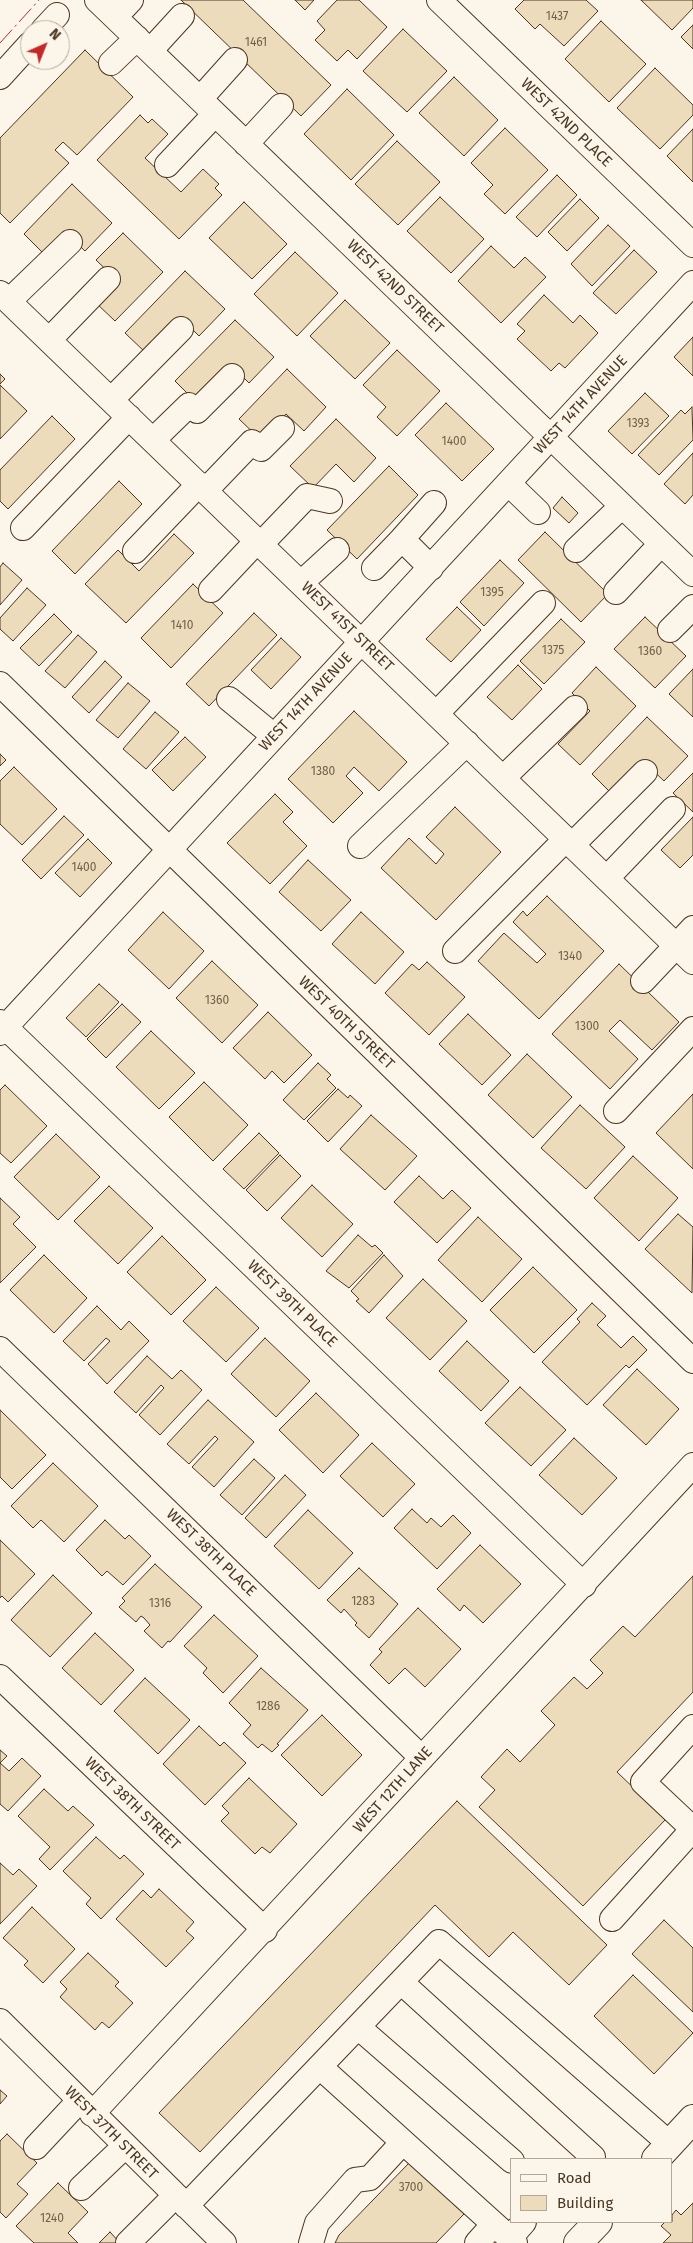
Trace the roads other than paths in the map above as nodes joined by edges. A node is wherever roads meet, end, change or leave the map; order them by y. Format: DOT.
graph roads {
  1 [pos="97,0"];
  2 [pos="131,0"];
  3 [pos="439,0"];
  4 [pos="182,16"];
  5 [pos="115,17"];
  6 [pos="144,45"];
  7 [pos="20,55"];
  8 [pos="235,60"];
  9 [pos="111,63"];
  10 [pos="0,77"];
  11 [pos="208,106"];
  12 [pos="281,106"];
  13 [pos="246,144"];
  14 [pos="167,165"];
  15 [pos="70,242"];
  16 [pos="693,245"];
  17 [pos="108,279"];
  18 [pos="693,283"];
  19 [pos="4,297"];
  20 [pos="181,329"];
  21 [pos="49,340"];
  22 [pos="232,376"];
  23 [pos="111,400"];
  24 [pos="129,417"];
  25 [pos="282,428"];
  26 [pos="551,438"];
  27 [pos="153,440"];
  28 [pos="509,484"];
  29 [pos="202,487"];
  30 [pos="330,501"];
  31 [pos="434,504"];
  32 [pos="622,506"];
  33 [pos="538,512"];
  34 [pos="23,528"];
  35 [pos="402,539"];
  36 [pos="259,542"];
  37 [pos="661,544"];
  38 [pos="337,550"];
  39 [pos="576,550"];
  40 [pos="135,551"];
  41 [pos="374,568"];
  42 [pos="431,568"];
  43 [pos="693,574"];
  44 [pos="301,583"];
  45 [pos="211,590"];
  46 [pos="616,592"];
  47 [pos="543,603"];
  48 [pos="693,607"];
  49 [pos="670,630"];
  50 [pos="362,642"];
  51 [pos="0,684"];
  52 [pos="229,699"];
  53 [pos="574,708"];
  54 [pos="436,714"];
  55 [pos="274,736"];
  56 [pos="467,743"];
  57 [pos="645,772"];
  58 [pos="503,778"];
  59 [pos="673,809"];
  60 [pos="569,842"];
  61 [pos="360,846"];
  62 [pos="168,849"];
  63 [pos="607,878"];
  64 [pos="693,928"];
  65 [pos="676,945"];
  66 [pos="455,950"];
  67 [pos="693,962"];
  68 [pos="643,981"];
  69 [pos="2,1028"];
  70 [pos="693,1029"];
  71 [pos="616,1111"];
  72 [pos="0,1349"];
  73 [pos="693,1361"];
  74 [pos="693,1465"];
  75 [pos="584,1585"];
  76 [pos="0,1677"];
  77 [pos="693,1727"];
  78 [pos="422,1758"];
  79 [pos="693,1829"];
  80 [pos="612,1919"];
  81 [pos="265,1930"];
  82 [pos="401,1982"];
  83 [pos="0,2021"];
  84 [pos="358,2027"];
  85 [pos="320,2067"];
  86 [pos="86,2108"];
  87 [pos="693,2119"];
  88 [pos="403,2142"];
  89 [pos="125,2146"];
  90 [pos="36,2147"];
  91 [pos="663,2152"];
  92 [pos="593,2157"];
  93 [pos="510,2159"];
  94 [pos="81,2188"];
  95 [pos="181,2201"];
  96 [pos="597,2223"];
  97 [pos="511,2232"];
  98 [pos="314,2233"];
  99 [pos="128,2243"];
  100 [pos="224,2243"];
  101 [pos="477,2243"];
  102 [pos="578,2243"];
  1 -- 5 [label="street, WEST 42ND STREET"];
  2 -- 5 [label="street"];
  3 -- 16 [label="street, WEST 42ND PLACE"];
  4 -- 6 [label="street"];
  5 -- 6 [label="street, WEST 42ND STREET"];
  6 -- 9 [label="street"];
  6 -- 11 [label="street, WEST 42ND STREET"];
  7 -- 10 [label="street"];
  8 -- 11 [label="street"];
  11 -- 13 [label="street, WEST 42ND STREET"];
  11 -- 14 [label="street"];
  12 -- 13 [label="street"];
  13 -- 26 [label="street, WEST 42ND STREET"];
  15 -- 19 [label="street"];
  17 -- 21 [label="street"];
  18 -- 26 [label="street, WEST 14TH AVENUE"];
  19 -- 21 [label="street, WEST 41ST STREET"];
  20 -- 23 [label="street"];
  21 -- 23 [label="street, WEST 41ST STREET"];
  22 -- 27 [label="street"];
  23 -- 24 [label="street, WEST 41ST STREET"];
  24 -- 27 [label="street, WEST 41ST STREET"];
  24 -- 34 [label="street"];
  25 -- 29 [label="street"];
  26 -- 28 [label="street, WEST 14TH AVENUE"];
  26 -- 32 [label="street, WEST 42ND STREET"];
  27 -- 29 [label="street, WEST 41ST STREET"];
  28 -- 33 [label="street"];
  28 -- 42 [label="street, WEST 14TH AVENUE"];
  29 -- 36 [label="street, WEST 41ST STREET"];
  29 -- 40 [label="street"];
  30 -- 36 [label="street"];
  31 -- 35 [label="street"];
  32 -- 37 [label="street, WEST 42ND STREET"];
  32 -- 39 [label="street"];
  35 -- 41 [label="street"];
  35 -- 42 [label="street"];
  36 -- 44 [label="street, WEST 41ST STREET"];
  36 -- 45 [label="street"];
  37 -- 43 [label="street, WEST 42ND STREET"];
  37 -- 46 [label="street"];
  38 -- 44 [label="street"];
  42 -- 50 [label="street, WEST 14TH AVENUE"];
  44 -- 50 [label="street, WEST 41ST STREET"];
  47 -- 54 [label="street"];
  48 -- 49 [label="street"];
  50 -- 54 [label="street, WEST 41ST STREET"];
  50 -- 55 [label="street, WEST 14TH AVENUE"];
  51 -- 62 [label="street, WEST 40TH STREET"];
  52 -- 55 [label="street"];
  53 -- 58 [label="street"];
  54 -- 56 [label="street, WEST 41ST STREET"];
  55 -- 62 [label="street, WEST 14TH AVENUE"];
  56 -- 58 [label="street, WEST 41ST STREET"];
  56 -- 61 [label="street"];
  57 -- 60 [label="street"];
  58 -- 60 [label="street, WEST 41ST STREET"];
  59 -- 63 [label="street"];
  60 -- 63 [label="street, WEST 41ST STREET"];
  60 -- 66 [label="street"];
  62 -- 69 [label="street, WEST 14TH AVENUE"];
  62 -- 73 [label="street, WEST 40TH STREET"];
  63 -- 65 [label="street, WEST 41ST STREET"];
  64 -- 65 [label="street"];
  65 -- 67 [label="street, WEST 41ST STREET"];
  65 -- 68 [label="street"];
  69 -- 75 [label="street, WEST 39TH PLACE"];
  70 -- 71 [label="street"];
  72 -- 78 [label="street, WEST 38TH PLACE"];
  74 -- 75 [label="street, WEST 12TH LANE"];
  75 -- 78 [label="street, WEST 12TH LANE"];
  76 -- 81 [label="street, WEST 38TH STREET"];
  77 -- 79 [label="street"];
  78 -- 81 [label="street, WEST 12TH LANE"];
  79 -- 80 [label="street"];
  81 -- 86 [label="street, WEST 12TH LANE"];
  82 -- 84 [label="street"];
  82 -- 91 [label="street"];
  82 -- 92 [label="street"];
  83 -- 86 [label="street, WEST 37TH STREET"];
  84 -- 85 [label="street"];
  84 -- 93 [label="street"];
  85 -- 88 [label="street"];
  85 -- 95 [label="street"];
  86 -- 89 [label="street, WEST 37TH STREET"];
  86 -- 90 [label="street, WEST 12TH LANE"];
  87 -- 91 [label="main road"];
  88 -- 97 [label="street"];
  88 -- 98 [label="street"];
  89 -- 94 [label="street"];
  89 -- 95 [label="street, WEST 37TH STREET"];
  95 -- 99 [label="street"];
  95 -- 100 [label="street, WEST 37TH STREET"];
  96 -- 102 [label="main road"];
  97 -- 101 [label="street"];
}
